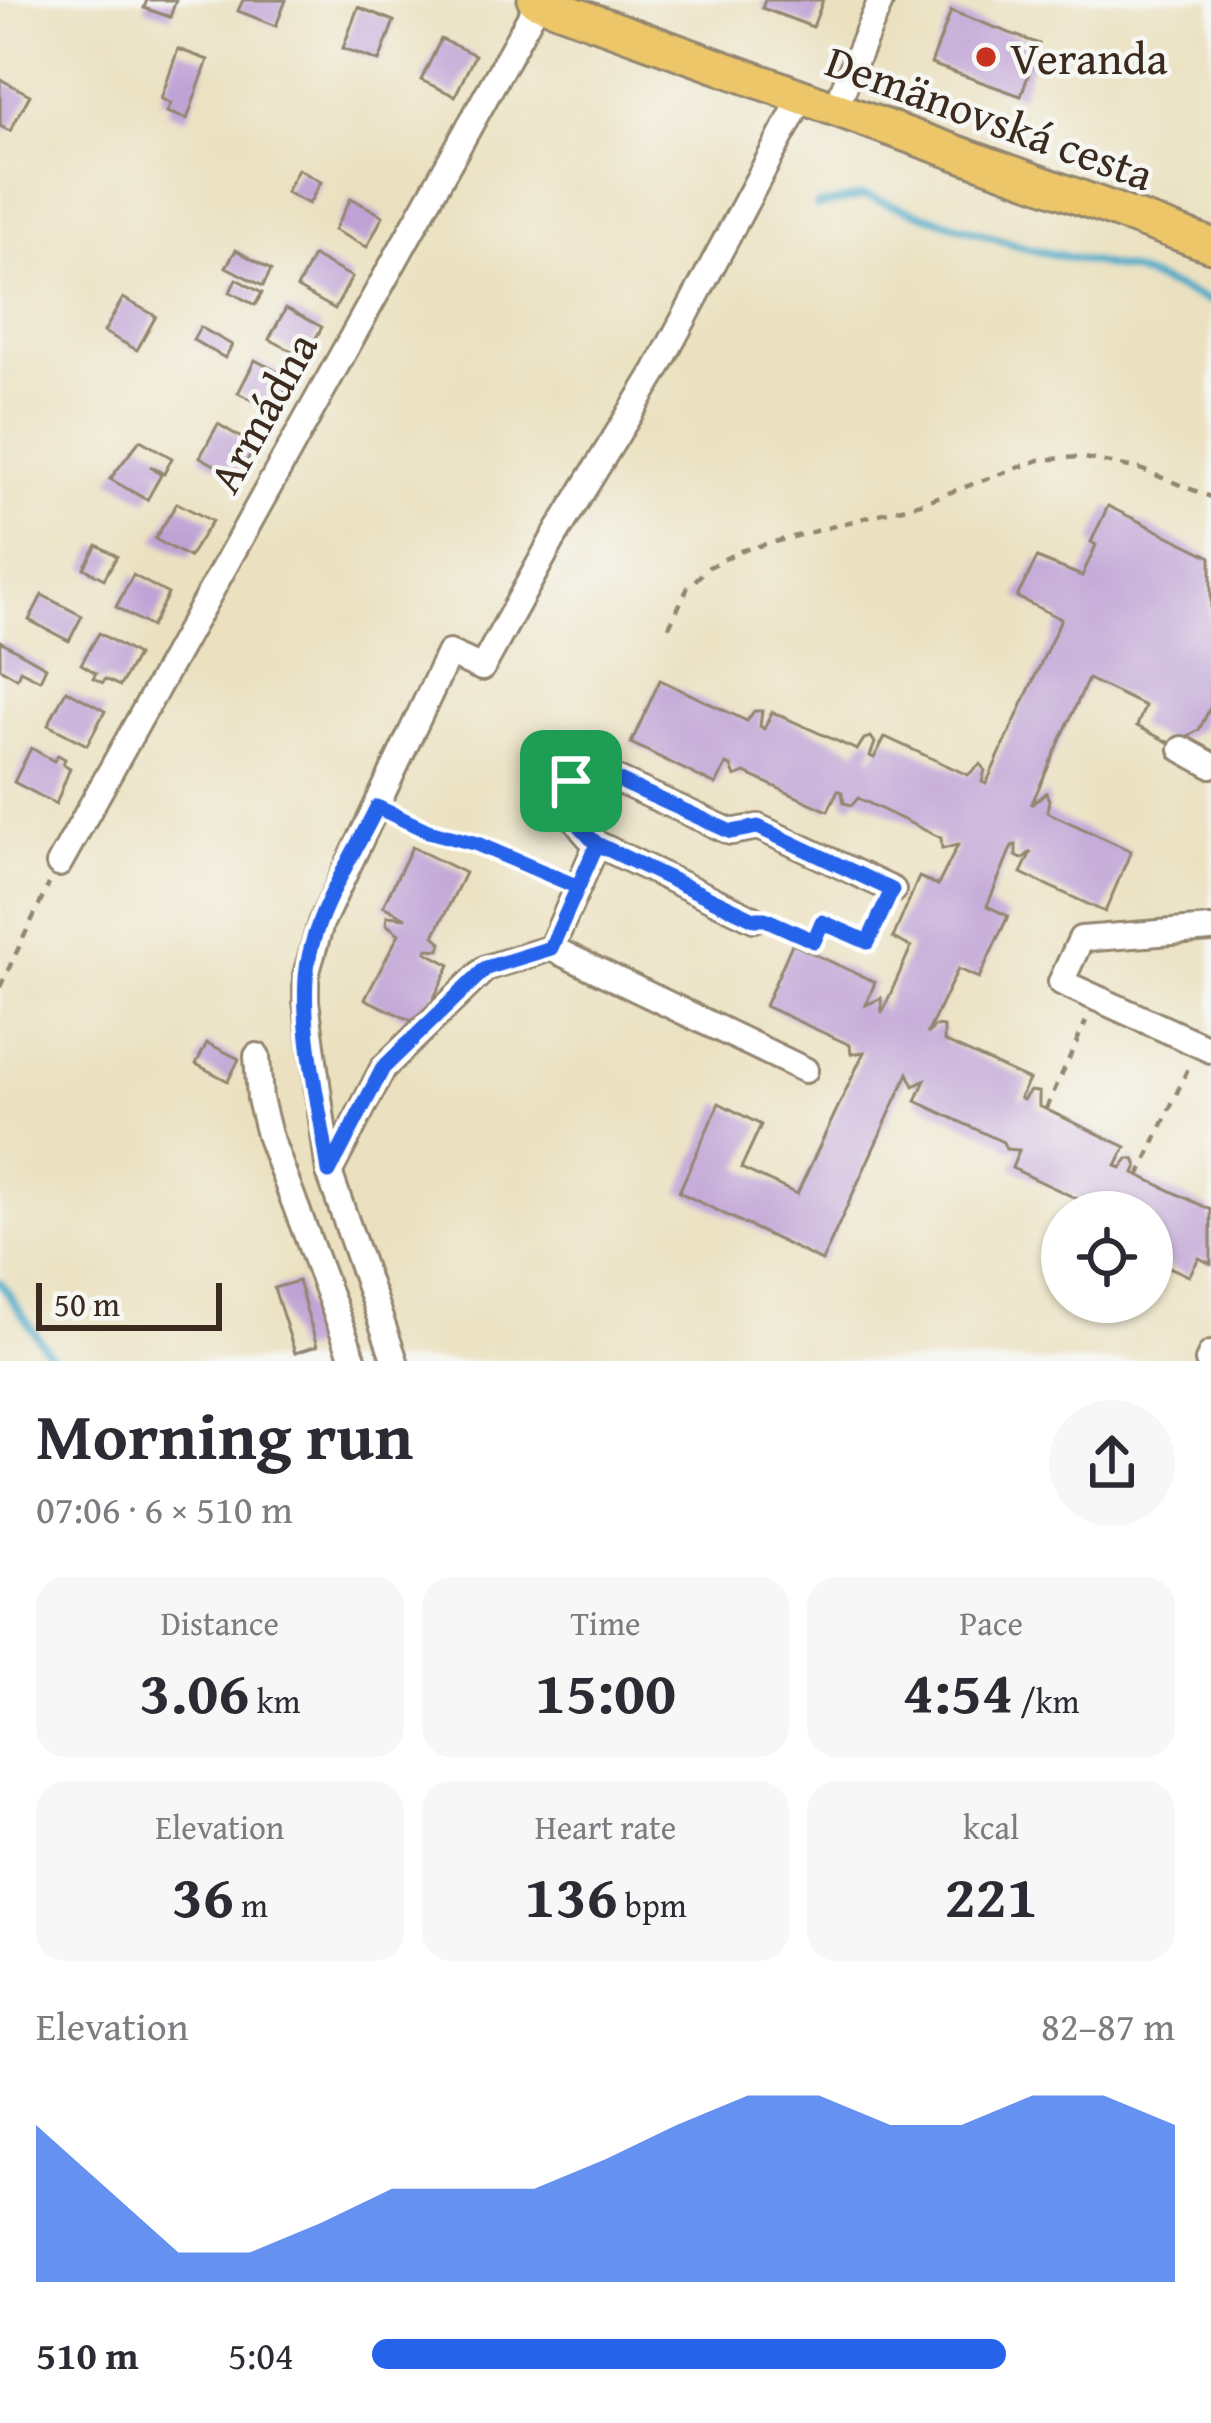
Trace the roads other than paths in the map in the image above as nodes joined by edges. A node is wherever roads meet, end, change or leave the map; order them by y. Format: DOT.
graph roads {
  1 [pos="880,0"];
  2 [pos="537,1"];
  3 [pos="802,97"];
  4 [pos="836,109"];
  5 [pos="1211,245"];
  6 [pos="1181,749"];
  7 [pos="1211,765"];
  8 [pos="597,844"];
  9 [pos="58,864"];
  10 [pos="892,890"];
  11 [pos="754,919"];
  12 [pos="1211,929"];
  13 [pos="551,948"];
  14 [pos="1205,1048"];
  15 [pos="256,1056"];
  16 [pos="805,1070"];
  17 [pos="329,1172"];
  18 [pos="354,1361"];
  19 [pos="395,1361"];
  1 -- 4 [label="street"];
  2 -- 3 [label="main road, Demänovská cesta"];
  2 -- 9 [label="street, Armádna"];
  3 -- 4 [label="main road, Demänovská cesta"];
  3 -- 17 [label="street"];
  4 -- 5 [label="main road, Demänovská cesta"];
  6 -- 7 [label="street"];
  8 -- 10 [label="street"];
  8 -- 11 [label="street"];
  8 -- 13 [label="street"];
  12 -- 14 [label="street"];
  13 -- 16 [label="street"];
  13 -- 17 [label="street"];
  15 -- 18 [label="street"];
  17 -- 19 [label="street"];
}
